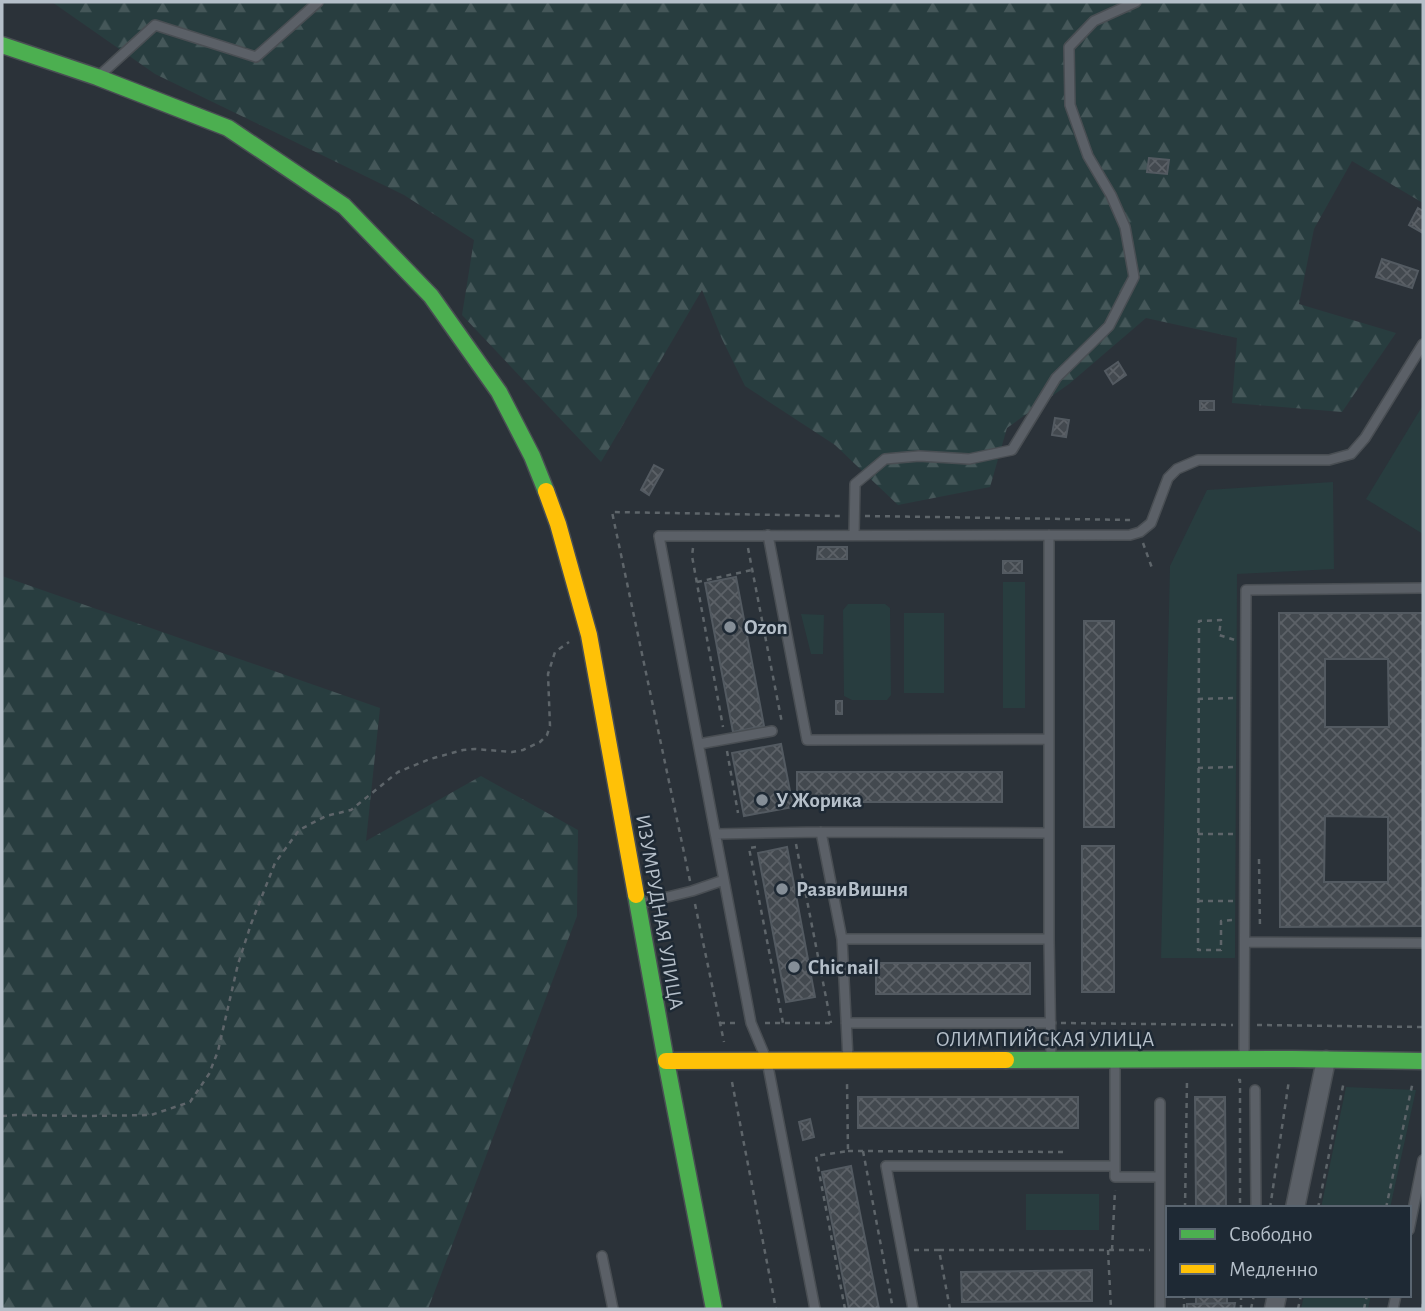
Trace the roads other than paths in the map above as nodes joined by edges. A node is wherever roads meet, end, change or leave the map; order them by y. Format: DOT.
graph roads {
  1 [pos="318,2"];
  2 [pos="1136,2"];
  3 [pos="2,45"];
  4 [pos="97,77"];
  5 [pos="1423,344"];
  6 [pos="768,535"];
  7 [pos="854,535"];
  8 [pos="1049,535"];
  9 [pos="1423,588"];
  10 [pos="772,731"];
  11 [pos="1049,739"];
  12 [pos="699,744"];
  13 [pos="821,832"];
  14 [pos="1049,833"];
  15 [pos="716,834"];
  16 [pos="724,880"];
  17 [pos="637,905"];
  18 [pos="842,939"];
  19 [pos="1049,939"];
  20 [pos="1245,942"];
  21 [pos="1423,943"];
  22 [pos="846,1023"];
  23 [pos="1051,1023"];
  24 [pos="848,1060"];
  25 [pos="1051,1060"];
  26 [pos="1115,1060"];
  27 [pos="1244,1060"];
  28 [pos="1326,1060"];
  29 [pos="666,1061"];
  30 [pos="767,1061"];
  31 [pos="1423,1061"];
  32 [pos="1255,1090"];
  33 [pos="1160,1103"];
  34 [pos="1423,1160"];
  35 [pos="1115,1166"];
  36 [pos="1160,1177"];
  37 [pos="1256,1206"];
  38 [pos="1295,1206"];
  39 [pos="1411,1220"];
  40 [pos="602,1256"];
  41 [pos="612,1309"];
  42 [pos="714,1309"];
  43 [pos="816,1309"];
  44 [pos="913,1309"];
  45 [pos="1160,1309"];
  1 -- 4 [label="lane"];
  2 -- 7 [label="lane"];
  3 -- 4 [label="street, ИЗУМРУДНАЯ УЛИЦА"];
  4 -- 17 [label="street, ИЗУМРУДНАЯ УЛИЦА"];
  5 -- 8 [label="lane"];
  6 -- 7 [label="lane"];
  6 -- 11 [label="lane"];
  6 -- 12 [label="lane"];
  7 -- 8 [label="lane"];
  8 -- 11 [label="lane"];
  9 -- 20 [label="lane"];
  10 -- 12 [label="lane"];
  11 -- 14 [label="lane"];
  12 -- 15 [label="lane"];
  13 -- 14 [label="lane"];
  13 -- 15 [label="lane"];
  13 -- 18 [label="lane"];
  14 -- 19 [label="lane"];
  15 -- 16 [label="lane"];
  16 -- 17 [label="lane"];
  16 -- 30 [label="lane"];
  17 -- 29 [label="street, ИЗУМРУДНАЯ УЛИЦА"];
  18 -- 19 [label="lane"];
  18 -- 22 [label="lane"];
  19 -- 23 [label="lane"];
  20 -- 21 [label="lane"];
  20 -- 27 [label="lane"];
  22 -- 23 [label="lane"];
  22 -- 24 [label="lane"];
  23 -- 25 [label="lane"];
  24 -- 25 [label="street, ОЛИМПИЙСКАЯ УЛИЦА"];
  24 -- 30 [label="street, ОЛИМПИЙСКАЯ УЛИЦА"];
  25 -- 26 [label="street, ОЛИМПИЙСКАЯ УЛИЦА"];
  26 -- 27 [label="street, ОЛИМПИЙСКАЯ УЛИЦА"];
  26 -- 35 [label="lane"];
  27 -- 28 [label="street, ОЛИМПИЙСКАЯ УЛИЦА"];
  28 -- 31 [label="street, ОЛИМПИЙСКАЯ УЛИЦА"];
  28 -- 38 [label="street"];
  29 -- 30 [label="street, ОЛИМПИЙСКАЯ УЛИЦА"];
  29 -- 42 [label="street, ИЗУМРУДНАЯ УЛИЦА"];
  30 -- 43 [label="lane"];
  32 -- 37 [label="lane"];
  33 -- 36 [label="lane"];
  34 -- 39 [label="lane"];
  35 -- 36 [label="lane"];
  35 -- 44 [label="lane"];
  36 -- 45 [label="lane"];
  40 -- 41 [label="lane"];
}
